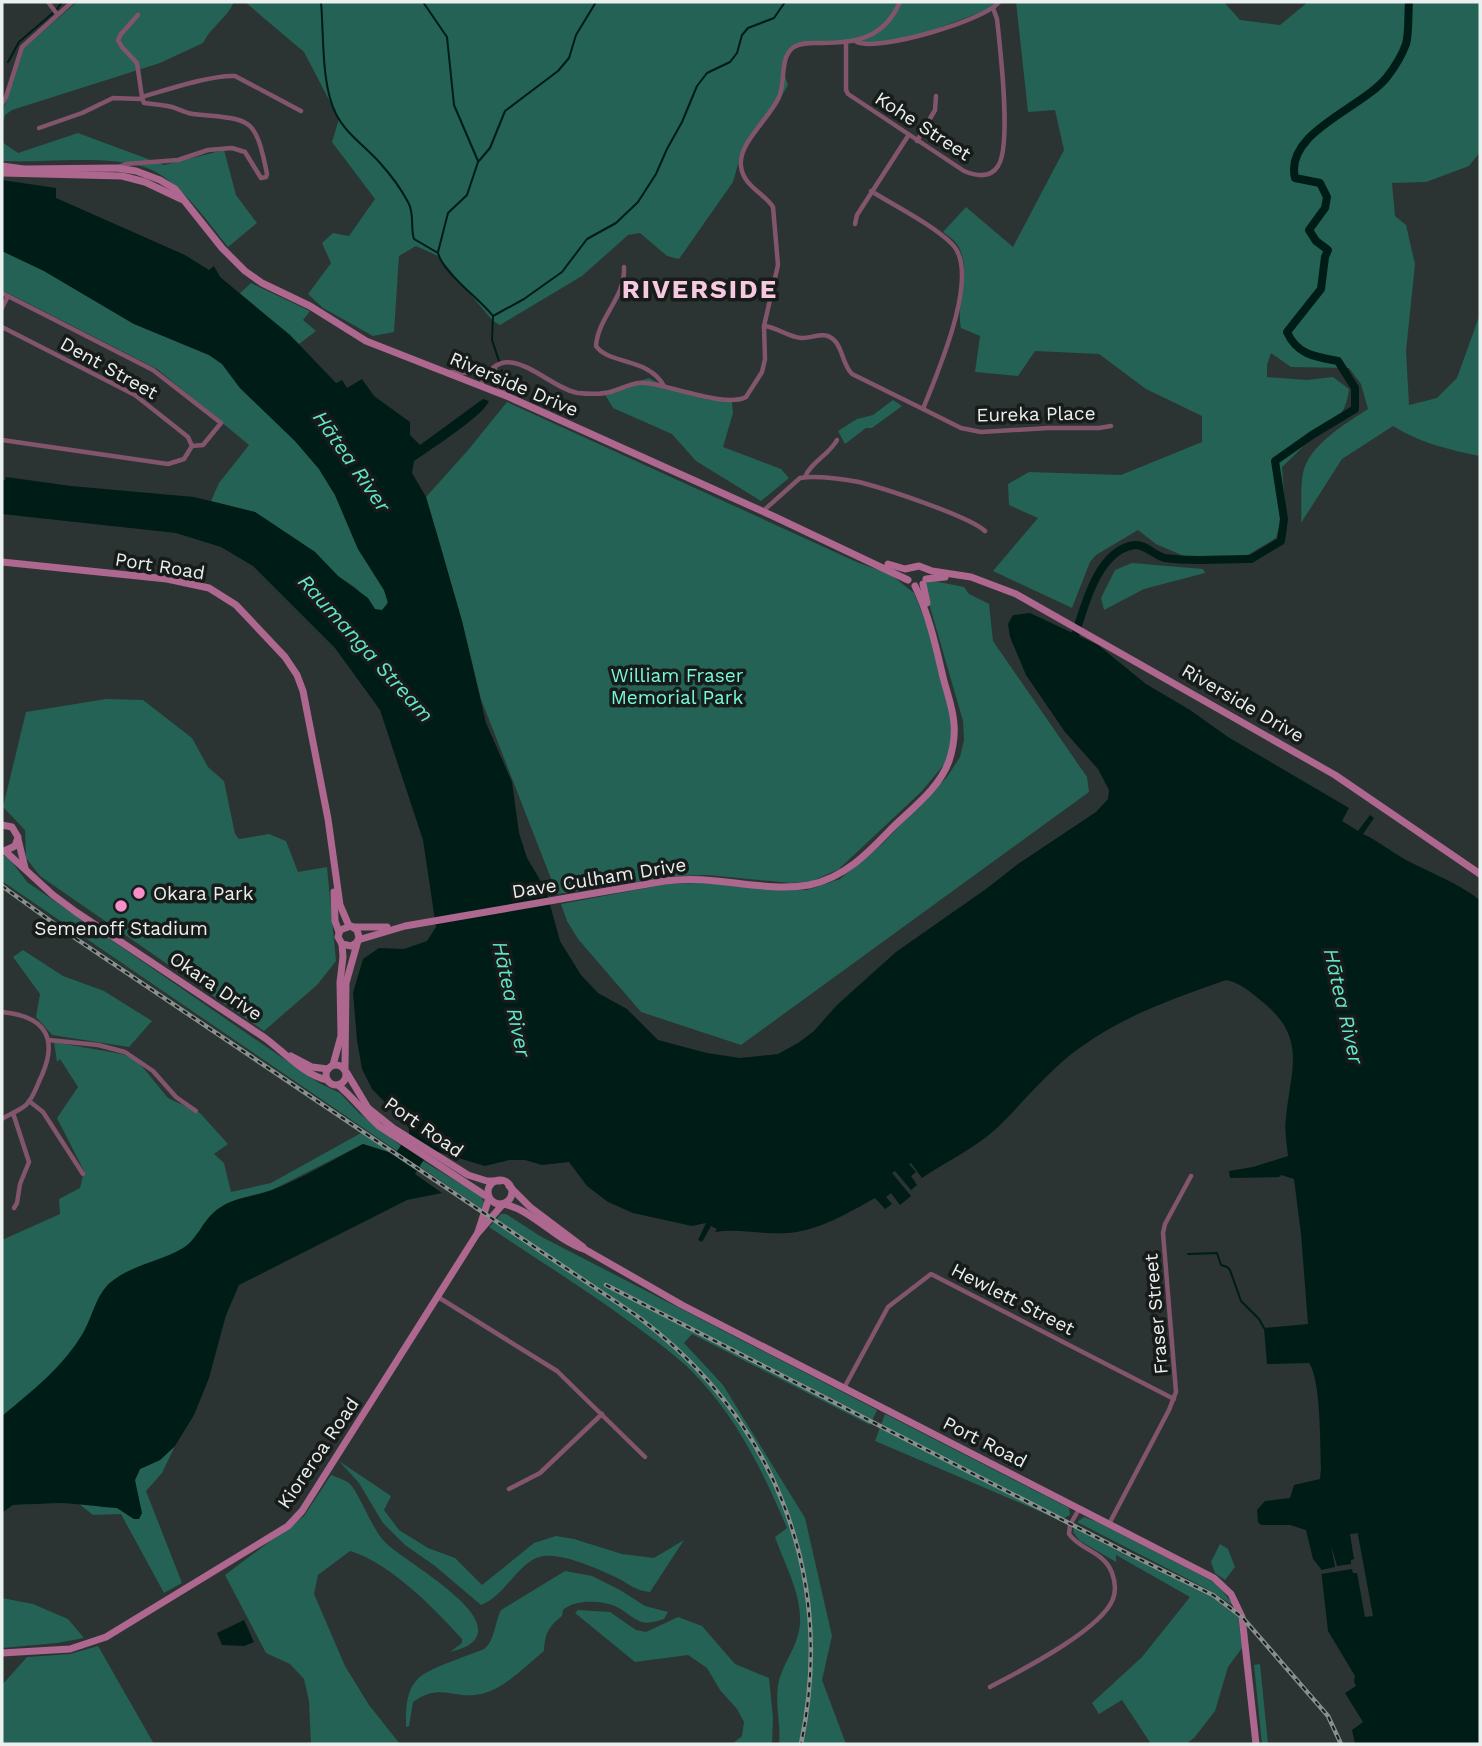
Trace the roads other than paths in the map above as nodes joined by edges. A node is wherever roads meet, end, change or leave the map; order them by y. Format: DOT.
graph roads {
  1 [pos="48,2"];
  2 [pos="72,2"];
  3 [pos="900,2"];
  4 [pos="999,2"];
  5 [pos="993,8"];
  6 [pos="57,14"];
  7 [pos="138,15"];
  8 [pos="876,32"];
  9 [pos="856,41"];
  10 [pos="846,43"];
  11 [pos="878,43"];
  12 [pos="936,96"];
  13 [pos="141,98"];
  14 [pos="2,104"];
  15 [pos="300,111"];
  16 [pos="39,128"];
  17 [pos="908,135"];
  18 [pos="917,141"];
  19 [pos="2,166"];
  20 [pos="116,172"];
  21 [pos="2,173"];
  22 [pos="871,191"];
  23 [pos="855,224"];
  24 [pos="624,267"];
  25 [pos="2,293"];
  26 [pos="8,296"];
  27 [pos="2,308"];
  28 [pos="764,326"];
  29 [pos="2,327"];
  30 [pos="495,368"];
  31 [pos="445,372"];
  32 [pos="481,386"];
  33 [pos="665,387"];
  34 [pos="508,397"];
  35 [pos="923,409"];
  36 [pos="1111,426"];
  37 [pos="2,440"];
  38 [pos="838,440"];
  39 [pos="192,446"];
  40 [pos="805,477"];
  41 [pos="763,512"];
  42 [pos="985,531"];
  43 [pos="863,558"];
  44 [pos="2,562"];
  45 [pos="909,569"];
  46 [pos="925,569"];
  47 [pos="908,580"];
  48 [pos="977,580"];
  49 [pos="921,583"];
  50 [pos="4,823"];
  51 [pos="18,839"];
  52 [pos="3,851"];
  53 [pos="333,862"];
  54 [pos="25,868"];
  55 [pos="1480,874"];
  56 [pos="405,926"];
  57 [pos="351,927"];
  58 [pos="339,932"];
  59 [pos="357,941"];
  60 [pos="342,944"];
  61 [pos="2,1012"];
  62 [pos="48,1040"];
  63 [pos="288,1055"];
  64 [pos="330,1067"];
  65 [pos="346,1071"];
  66 [pos="327,1080"];
  67 [pos="338,1085"];
  68 [pos="29,1101"];
  69 [pos="196,1111"];
  70 [pos="13,1113"];
  71 [pos="2,1119"];
  72 [pos="391,1131"];
  73 [pos="442,1165"];
  74 [pos="83,1174"];
  75 [pos="1191,1175"];
  76 [pos="500,1181"];
  77 [pos="509,1186"];
  78 [pos="489,1198"];
  79 [pos="503,1204"];
  80 [pos="14,1208"];
  81 [pos="477,1234"];
  82 [pos="586,1250"];
  83 [pos="437,1296"];
  84 [pos="844,1388"];
  85 [pos="1174,1399"];
  86 [pos="602,1414"];
  87 [pos="645,1457"];
  88 [pos="509,1489"];
  89 [pos="1079,1509"];
  90 [pos="1109,1525"];
  91 [pos="2,1653"];
  92 [pos="990,1687"];
  93 [pos="1256,1744"];
  1 -- 6 [label="street"];
  2 -- 6 [label="street"];
  3 -- 8 [label="street"];
  4 -- 5 [label="street"];
  5 -- 11 [label="street"];
  5 -- 18 [label="street, Kohe Street"];
  6 -- 14 [label="street"];
  7 -- 13 [label="street"];
  8 -- 9 [label="street"];
  8 -- 11 [label="street"];
  9 -- 10 [label="street"];
  9 -- 11 [label="street"];
  10 -- 17 [label="street, Kohe Street"];
  10 -- 28 [label="street"];
  12 -- 18 [label="street"];
  13 -- 15 [label="street"];
  13 -- 16 [label="street"];
  13 -- 20 [label="street"];
  17 -- 18 [label="street, Kohe Street"];
  17 -- 22 [label="street"];
  19 -- 20 [label="main road, Riverside Drive"];
  20 -- 21 [label="main road, Riverside Drive"];
  20 -- 31 [label="main road, Riverside Drive"];
  22 -- 23 [label="street"];
  22 -- 35 [label="street"];
  24 -- 33 [label="street"];
  25 -- 26 [label="street"];
  26 -- 27 [label="street"];
  26 -- 39 [label="street"];
  28 -- 33 [label="street"];
  28 -- 35 [label="street, Eureka Place"];
  29 -- 39 [label="street, Dent Street"];
  30 -- 31 [label="street"];
  30 -- 32 [label="street"];
  30 -- 33 [label="street"];
  30 -- 34 [label="street"];
  31 -- 32 [label="main road, Riverside Drive"];
  32 -- 34 [label="main road, Riverside Drive"];
  34 -- 41 [label="main road, Riverside Drive"];
  35 -- 36 [label="street, Eureka Place"];
  37 -- 39 [label="street"];
  38 -- 40 [label="street"];
  40 -- 41 [label="street"];
  40 -- 42 [label="street"];
  41 -- 43 [label="main road, Riverside Drive"];
  43 -- 45 [label="main road, Riverside Drive"];
  43 -- 47 [label="main road, Riverside Drive"];
  44 -- 53 [label="main road, Port Road"];
  45 -- 46 [label="main road, Riverside Drive"];
  45 -- 47 [label="main road"];
  46 -- 48 [label="main road, Riverside Drive"];
  46 -- 49 [label="main road, Dave Culham Drive"];
  47 -- 49 [label="main road, Riverside Drive"];
  48 -- 49 [label="main road, Riverside Drive"];
  48 -- 55 [label="main road, Riverside Drive"];
  49 -- 56 [label="main road, Dave Culham Drive"];
  50 -- 51 [label="main road"];
  51 -- 52 [label="main road"];
  51 -- 54 [label="main road"];
  52 -- 54 [label="main road, Okara Drive"];
  53 -- 57 [label="main road, Port Road"];
  53 -- 58 [label="main road, Port Road"];
  54 -- 63 [label="main road, Okara Drive"];
  56 -- 57 [label="main road, Dave Culham Drive"];
  56 -- 59 [label="main road, Dave Culham Drive"];
  57 -- 58 [label="main road"];
  57 -- 59 [label="main road"];
  58 -- 60 [label="main road"];
  59 -- 60 [label="main road"];
  59 -- 65 [label="main road"];
  60 -- 64 [label="main road"];
  61 -- 62 [label="street"];
  62 -- 68 [label="street"];
  62 -- 69 [label="street"];
  63 -- 64 [label="main road, Okara Drive"];
  63 -- 66 [label="main road, Okara Drive"];
  64 -- 65 [label="main road"];
  64 -- 66 [label="main road"];
  65 -- 67 [label="main road"];
  65 -- 72 [label="main road, Port Road"];
  66 -- 67 [label="main road"];
  67 -- 72 [label="main road, Port Road"];
  68 -- 70 [label="street"];
  68 -- 74 [label="street"];
  70 -- 71 [label="street"];
  70 -- 80 [label="street"];
  72 -- 73 [label="main road, Port Road"];
  73 -- 76 [label="main road, Port Road"];
  73 -- 78 [label="main road, Port Road"];
  75 -- 85 [label="street, Fraser Street"];
  76 -- 77 [label="main road, Port Road"];
  76 -- 78 [label="main road"];
  77 -- 79 [label="main road"];
  77 -- 82 [label="main road, Port Road"];
  78 -- 79 [label="main road, Port Road"];
  78 -- 81 [label="main road, Kioreroa Road"];
  79 -- 81 [label="main road, Kioreroa Road"];
  79 -- 82 [label="main road, Port Road"];
  81 -- 83 [label="main road, Kioreroa Road"];
  82 -- 84 [label="main road, Port Road"];
  83 -- 86 [label="street"];
  83 -- 91 [label="main road, Kioreroa Road"];
  84 -- 85 [label="street, Hewlett Street"];
  84 -- 89 [label="main road, Port Road"];
  85 -- 90 [label="street, Fraser Street"];
  86 -- 87 [label="street"];
  86 -- 88 [label="street"];
  89 -- 90 [label="main road, Port Road"];
  89 -- 92 [label="street"];
  90 -- 93 [label="main road, Port Road"];
}
